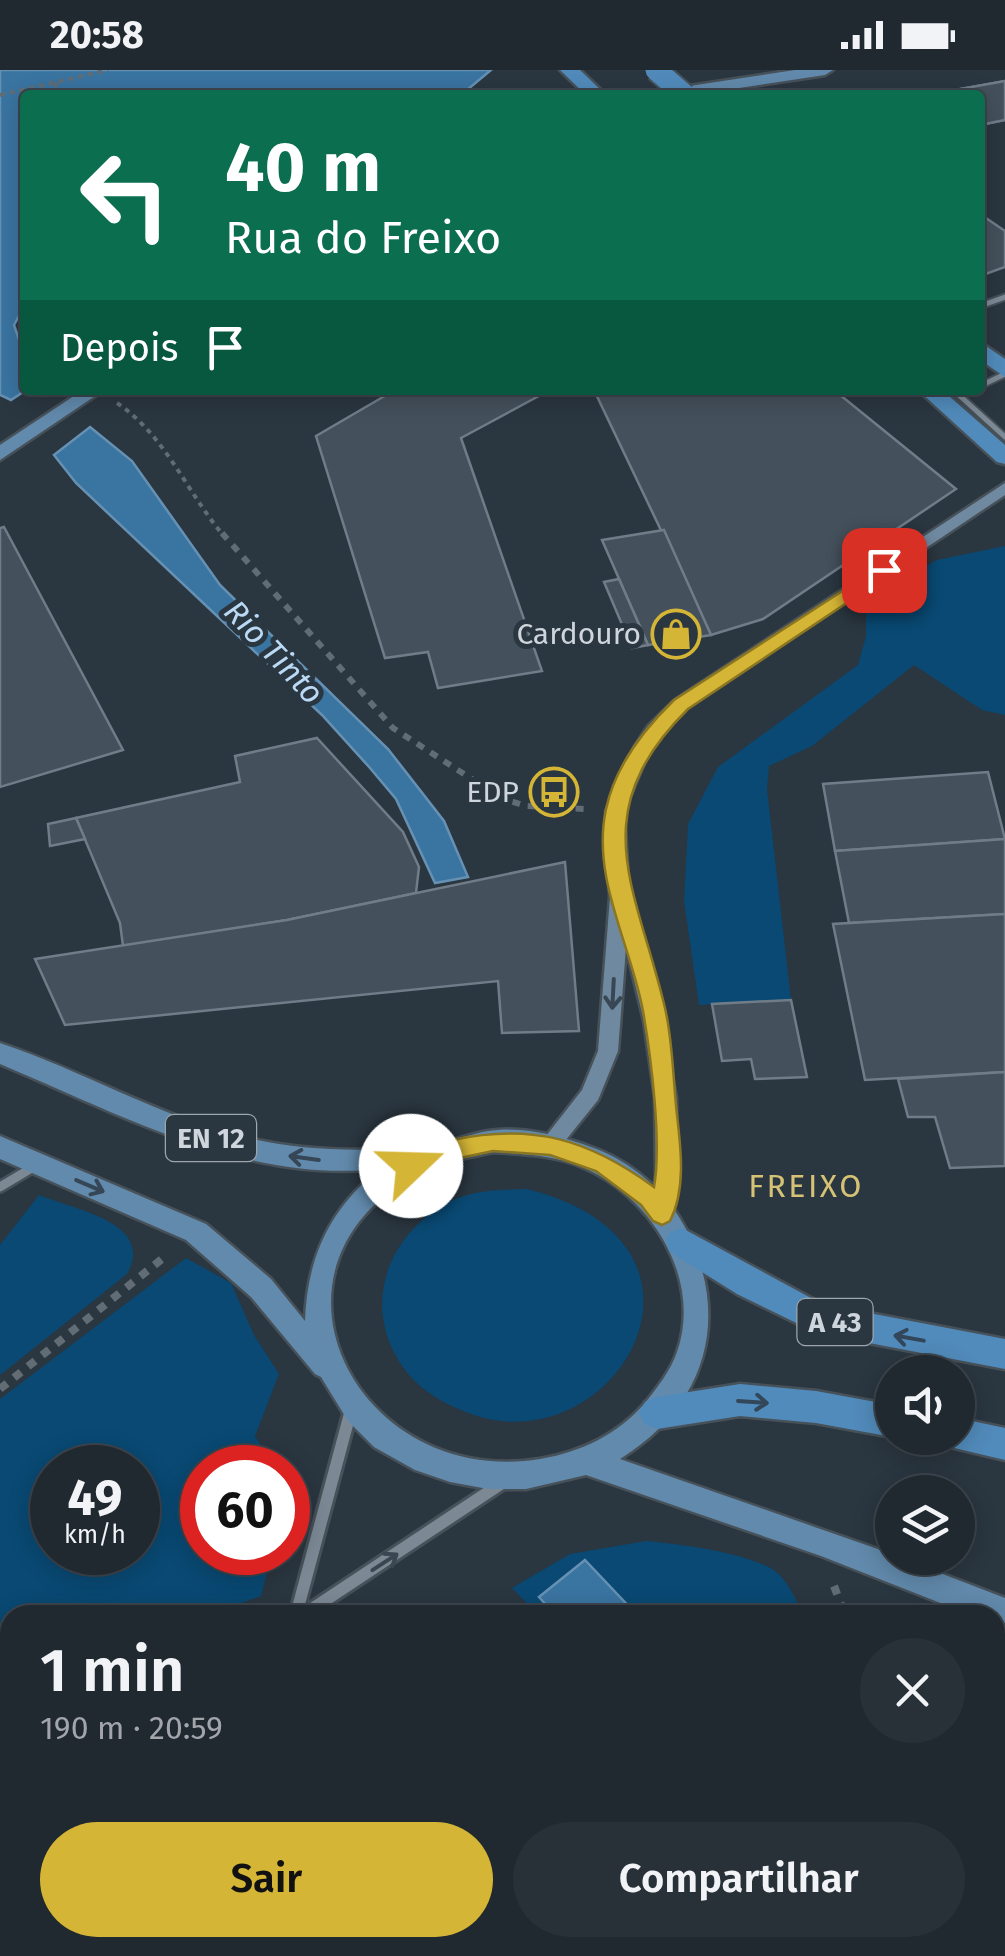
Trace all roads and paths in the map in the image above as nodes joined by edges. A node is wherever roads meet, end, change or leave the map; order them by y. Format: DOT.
graph roads {
  1 [pos="108,70"];
  2 [pos="570,70"];
  3 [pos="656,70"];
  4 [pos="825,70"];
  5 [pos="54,83"];
  6 [pos="22,90"];
  7 [pos="60,90"];
  8 [pos="592,90"];
  9 [pos="679,90"];
  10 [pos="695,90"];
  11 [pos="985,354"];
  12 [pos="1005,372"];
  13 [pos="97,395"];
  14 [pos="104,395"];
  15 [pos="935,395"];
  16 [pos="958,395"];
  17 [pos="1005,437"];
  18 [pos="0,454"];
  19 [pos="1005,457"];
  20 [pos="1005,488"];
  21 [pos="616,811"];
  22 [pos="620,896"];
  23 [pos="0,1053"];
  24 [pos="550,1145"];
  25 [pos="0,1147"];
  26 [pos="436,1153"];
  27 [pos="38,1164"];
  28 [pos="0,1187"];
  29 [pos="662,1214"];
  30 [pos="682,1242"];
  31 [pos="172,1251"];
  32 [pos="1005,1354"];
  33 [pos="330,1372"];
  34 [pos="0,1389"];
  35 [pos="352,1404"];
  36 [pos="657,1412"];
  37 [pos="875,1418"];
  38 [pos="975,1438"];
  39 [pos="1005,1444"];
  40 [pos="586,1461"];
  41 [pos="512,1476"];
  42 [pos="302,1605"];
  43 [pos="315,1605"];
  44 [pos="985,1605"];
  1 -- 5 [label="path"];
  2 -- 8 [label="highway"];
  3 -- 9 [label="highway, bridge"];
  4 -- 10 [label="main road"];
  5 -- 6 [label="path"];
  5 -- 7 [label="path"];
  11 -- 12 [label="highway"];
  13 -- 18 [label="main road"];
  14 -- 21 [label="path"];
  15 -- 19 [label="highway"];
  16 -- 17 [label="lane"];
  20 -- 21 [label="main road"];
  21 -- 22 [label="main road"];
  22 -- 24 [label="main road, one-way"];
  22 -- 29 [label="main road"];
  26 -- 23 [label="main road, EN 12, one-way"];
  24 -- 26 [label="main road, EN 12"];
  24 -- 29 [label="main road, EN 12"];
  25 -- 27 [label="main road, EN 12"];
  26 -- 33 [label="main road, EN 12"];
  27 -- 28 [label="lane"];
  27 -- 33 [label="main road, EN 12, one-way"];
  29 -- 30 [label="main road, EN 12"];
  32 -- 30 [label="highway, A 43, one-way"];
  30 -- 36 [label="main road, EN 12"];
  31 -- 34 [label="path"];
  33 -- 35 [label="main road, EN 12"];
  35 -- 41 [label="main road, EN 12"];
  35 -- 42 [label="street"];
  36 -- 37 [label="highway, one-way"];
  36 -- 40 [label="main road, EN 12"];
  38 -- 39 [label="highway"];
  40 -- 41 [label="main road, EN 12"];
  40 -- 44 [label="main road"];
  43 -- 41 [label="street, one-way"];
}
